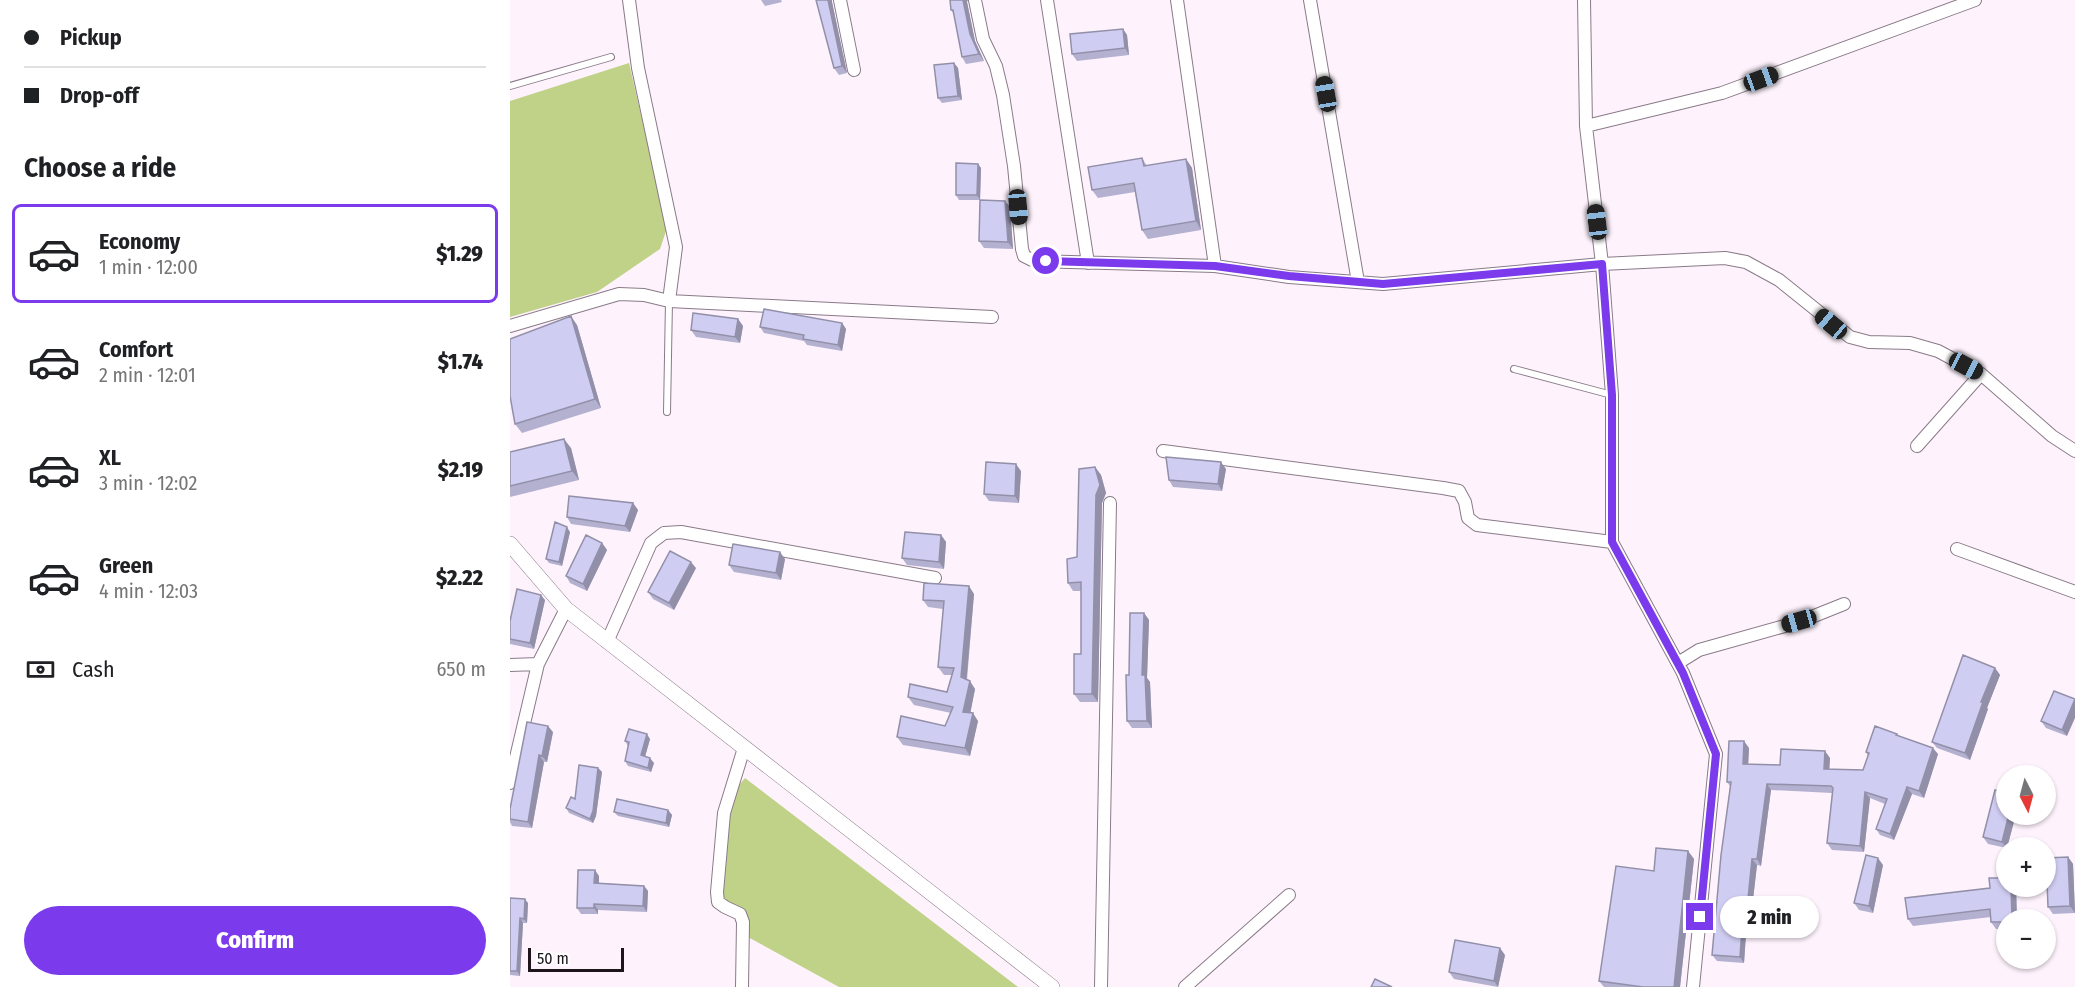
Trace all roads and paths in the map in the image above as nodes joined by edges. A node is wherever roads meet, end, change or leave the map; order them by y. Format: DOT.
graph roads {
  1 [pos="629,0"];
  2 [pos="840,0"];
  3 [pos="975,0"];
  4 [pos="1047,0"];
  5 [pos="1177,0"];
  6 [pos="1310,0"];
  7 [pos="1584,0"];
  8 [pos="1975,0"];
  9 [pos="611,57"];
  10 [pos="854,70"];
  11 [pos="510,86"];
  12 [pos="1586,126"];
  13 [pos="1088,263"];
  14 [pos="1602,264"];
  15 [pos="1215,266"];
  16 [pos="1358,282"];
  17 [pos="669,301"];
  18 [pos="992,317"];
  19 [pos="510,326"];
  20 [pos="1514,369"];
  21 [pos="1981,374"];
  22 [pos="1612,395"];
  23 [pos="667,411"];
  24 [pos="1917,446"];
  25 [pos="1163,451"];
  26 [pos="2075,451"];
  27 [pos="1110,503"];
  28 [pos="1612,542"];
  29 [pos="510,544"];
  30 [pos="1957,549"];
  31 [pos="935,578"];
  32 [pos="2075,592"];
  33 [pos="1844,604"];
  34 [pos="566,609"];
  35 [pos="607,642"];
  36 [pos="1677,663"];
  37 [pos="538,664"];
  38 [pos="510,665"];
  39 [pos="744,748"];
  40 [pos="510,783"];
  41 [pos="1289,895"];
  42 [pos="742,987"];
  43 [pos="1052,987"];
  44 [pos="1101,987"];
  45 [pos="1185,987"];
  46 [pos="1693,987"];
  1 -- 17 [label="street"];
  2 -- 10 [label="street"];
  3 -- 13 [label="street"];
  4 -- 13 [label="street"];
  5 -- 15 [label="street"];
  6 -- 16 [label="street"];
  7 -- 12 [label="street"];
  8 -- 12 [label="street"];
  9 -- 11 [label="lane"];
  12 -- 14 [label="street"];
  13 -- 15 [label="street"];
  14 -- 16 [label="street"];
  14 -- 21 [label="street"];
  14 -- 22 [label="street"];
  15 -- 16 [label="street"];
  17 -- 18 [label="street"];
  17 -- 19 [label="street"];
  17 -- 23 [label="lane"];
  20 -- 22 [label="lane"];
  21 -- 24 [label="street"];
  21 -- 26 [label="street"];
  22 -- 28 [label="street"];
  25 -- 28 [label="street"];
  27 -- 44 [label="street"];
  28 -- 36 [label="street"];
  29 -- 34 [label="street"];
  30 -- 32 [label="street"];
  31 -- 35 [label="street"];
  33 -- 36 [label="street"];
  34 -- 35 [label="street"];
  34 -- 37 [label="street"];
  35 -- 39 [label="street"];
  36 -- 46 [label="street"];
  37 -- 38 [label="street"];
  37 -- 40 [label="street"];
  39 -- 42 [label="street"];
  39 -- 43 [label="street"];
  41 -- 45 [label="street"];
}
